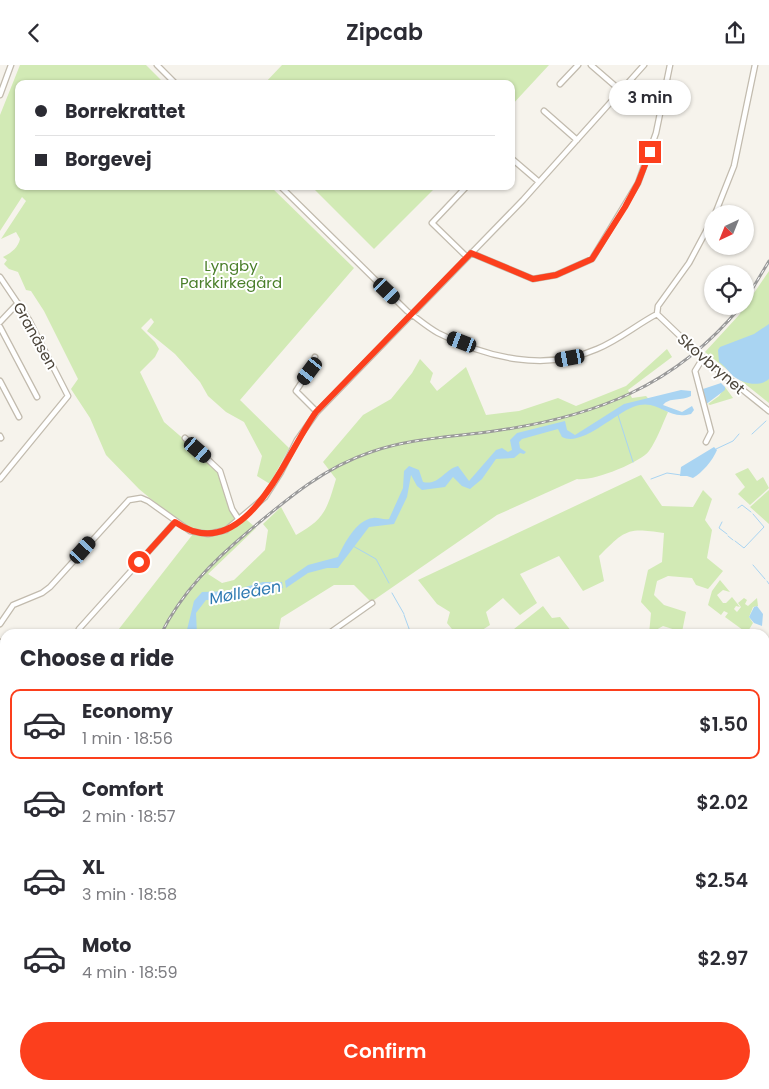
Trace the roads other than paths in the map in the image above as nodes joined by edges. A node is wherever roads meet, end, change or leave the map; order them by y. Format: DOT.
graph roads {
  1 [pos="11,65"];
  2 [pos="158,65"];
  3 [pos="578,65"];
  4 [pos="591,65"];
  5 [pos="644,65"];
  6 [pos="670,65"];
  7 [pos="755,65"];
  8 [pos="172,80"];
  9 [pos="560,84"];
  10 [pos="621,91"];
  11 [pos="0,95"];
  12 [pos="544,111"];
  13 [pos="577,140"];
  14 [pos="515,161"];
  15 [pos="539,182"];
  16 [pos="284,190"];
  17 [pos="462,190"];
  18 [pos="719,205"];
  19 [pos="704,235"];
  20 [pos="471,253"];
  21 [pos="467,257"];
  22 [pos="0,277"];
  23 [pos="18,303"];
  24 [pos="412,314"];
  25 [pos="657,314"];
  26 [pos="0,322"];
  27 [pos="0,327"];
  28 [pos="315,357"];
  29 [pos="703,358"];
  30 [pos="0,381"];
  31 [pos="37,397"];
  32 [pos="769,411"];
  33 [pos="316,412"];
  34 [pos="19,417"];
  35 [pos="185,438"];
  36 [pos="706,442"];
  37 [pos="0,479"];
  38 [pos="240,520"];
  39 [pos="175,522"];
  40 [pos="372,603"];
  41 [pos="0,624"];
  42 [pos="79,629"];
  43 [pos="335,629"];
  1 -- 11 [label="street"];
  2 -- 8 [label="street"];
  3 -- 9 [label="street"];
  4 -- 10 [label="street"];
  5 -- 10 [label="street"];
  6 -- 20 [label="street"];
  7 -- 18 [label="street"];
  10 -- 13 [label="street"];
  12 -- 13 [label="street"];
  13 -- 15 [label="street"];
  14 -- 15 [label="street"];
  15 -- 20 [label="street"];
  16 -- 24 [label="street"];
  17 -- 21 [label="street"];
  19 -- 25 [label="street"];
  20 -- 21 [label="street"];
  21 -- 24 [label="street"];
  22 -- 23 [label="street, Granåsen"];
  23 -- 26 [label="street"];
  23 -- 37 [label="street, Granåsen"];
  24 -- 25 [label="street"];
  24 -- 33 [label="street"];
  25 -- 29 [label="street, Skovbrynet"];
  27 -- 31 [label="street"];
  28 -- 33 [label="street"];
  29 -- 32 [label="street, Skovbrynet"];
  29 -- 36 [label="street"];
  30 -- 34 [label="street"];
  33 -- 38 [label="street"];
  35 -- 38 [label="street"];
  38 -- 39 [label="street"];
  39 -- 41 [label="street"];
  39 -- 42 [label="street"];
  40 -- 43 [label="street"];
}
